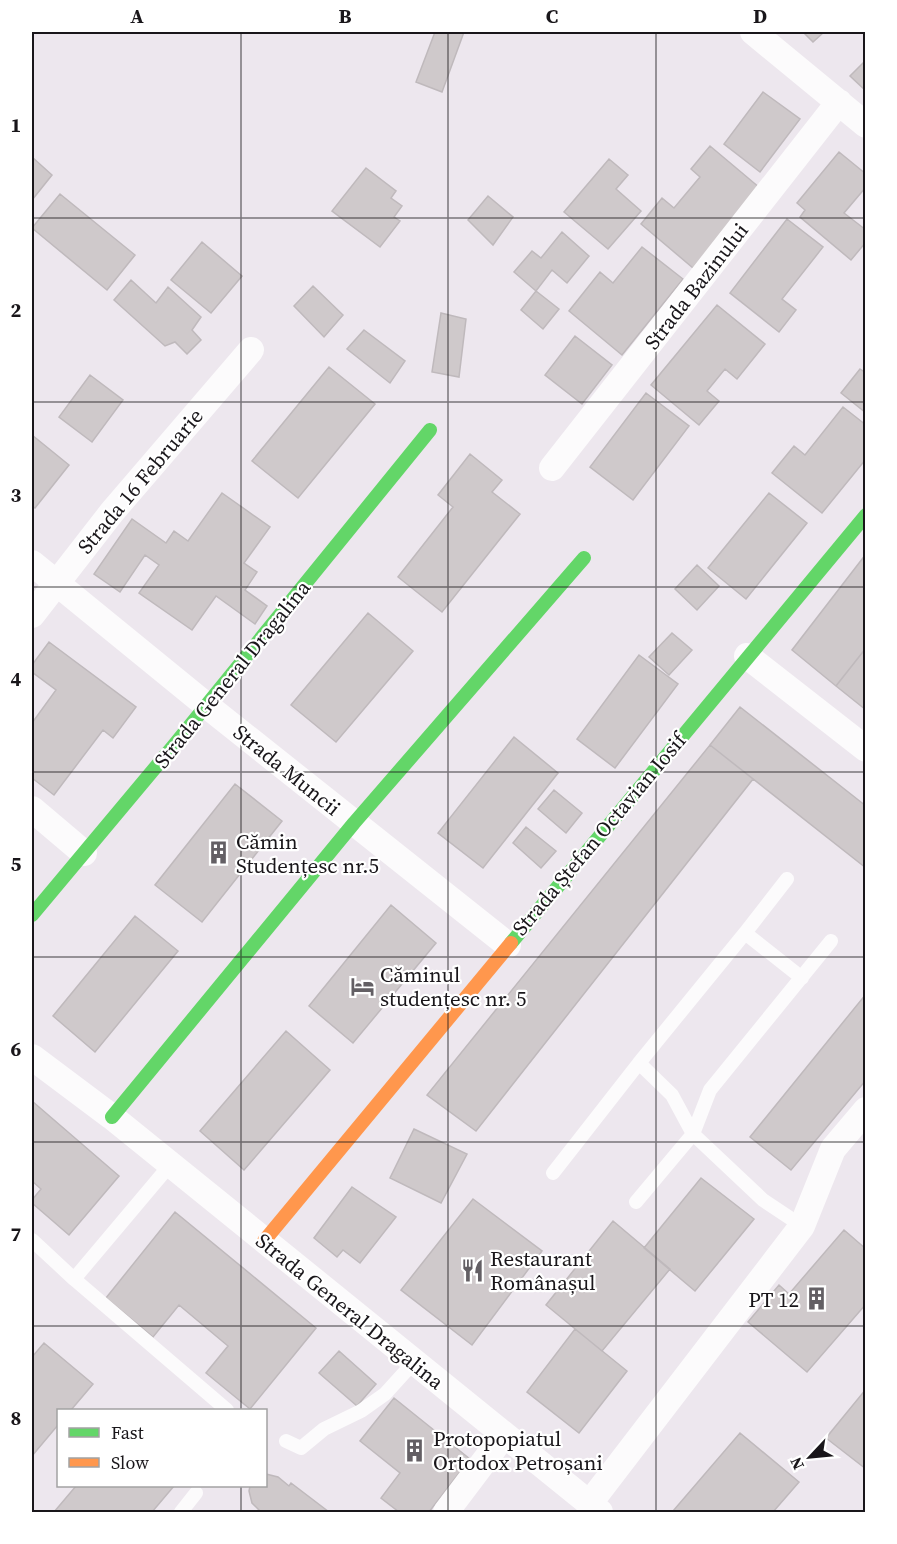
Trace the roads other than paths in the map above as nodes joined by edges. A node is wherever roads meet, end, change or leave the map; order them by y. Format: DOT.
graph roads {
  1 [pos="753,32"];
  2 [pos="839,102"];
  3 [pos="866,125"];
  4 [pos="250,350"];
  5 [pos="430,430"];
  6 [pos="552,468"];
  7 [pos="866,515"];
  8 [pos="584,558"];
  9 [pos="32,563"];
  10 [pos="56,583"];
  11 [pos="32,615"];
  12 [pos="747,656"];
  13 [pos="206,705"];
  14 [pos="866,749"];
  15 [pos="32,809"];
  16 [pos="354,823"];
  17 [pos="84,853"];
  18 [pos="787,879"];
  19 [pos="32,915"];
  20 [pos="745,933"];
  21 [pos="831,941"];
  22 [pos="508,945"];
  23 [pos="802,978"];
  24 [pos="32,1057"];
  25 [pos="639,1063"];
  26 [pos="866,1110"];
  27 [pos="112,1117"];
  28 [pos="693,1134"];
  29 [pos="171,1165"];
  30 [pos="553,1173"];
  31 [pos="636,1202"];
  32 [pos="802,1226"];
  33 [pos="32,1240"];
  34 [pos="264,1241"];
  35 [pos="74,1279"];
  36 [pos="414,1362"];
  37 [pos="226,1409"];
  38 [pos="504,1435"];
  39 [pos="286,1441"];
  40 [pos="196,1493"];
  41 [pos="595,1508"];
  42 [pos="181,1512"];
  43 [pos="446,1512"];
  1 -- 2 [label="street"];
  2 -- 3 [label="street"];
  2 -- 6 [label="street, Strada Bazinului"];
  4 -- 10 [label="street, Strada 16 Februarie"];
  5 -- 13 [label="street, Strada General Dragalina"];
  7 -- 12 [label="street, Strada Ștefan Octavian Iosif"];
  8 -- 16 [label="street, Strada Muncii"];
  9 -- 10 [label="street, Strada Muncii"];
  10 -- 11 [label="street, Strada 16 Februarie"];
  10 -- 13 [label="street, Strada Muncii"];
  12 -- 14 [label="street"];
  12 -- 22 [label="street, Strada Ștefan Octavian Iosif"];
  13 -- 16 [label="street, Strada Muncii"];
  13 -- 17 [label="street, Strada General Dragalina"];
  15 -- 17 [label="street"];
  16 -- 22 [label="street"];
  16 -- 27 [label="street"];
  17 -- 19 [label="street, Strada General Dragalina"];
  18 -- 20 [label="lane"];
  20 -- 23 [label="lane"];
  20 -- 25 [label="lane"];
  21 -- 23 [label="lane"];
  22 -- 34 [label="street, Strada Ștefan Octavian Iosif"];
  23 -- 28 [label="lane"];
  24 -- 27 [label="street, Strada General Dragalina"];
  25 -- 28 [label="lane"];
  25 -- 30 [label="lane"];
  26 -- 32 [label="street"];
  27 -- 29 [label="street, Strada General Dragalina"];
  28 -- 31 [label="lane"];
  28 -- 32 [label="lane"];
  29 -- 34 [label="street, Strada General Dragalina"];
  29 -- 35 [label="lane"];
  32 -- 41 [label="street, Strada General Dragalina"];
  33 -- 35 [label="lane"];
  34 -- 36 [label="street, Strada General Dragalina"];
  35 -- 37 [label="lane"];
  36 -- 38 [label="street, Strada General Dragalina"];
  36 -- 39 [label="lane"];
  38 -- 41 [label="street, Strada General Dragalina"];
  38 -- 43 [label="street"];
  40 -- 42 [label="lane"];
}
